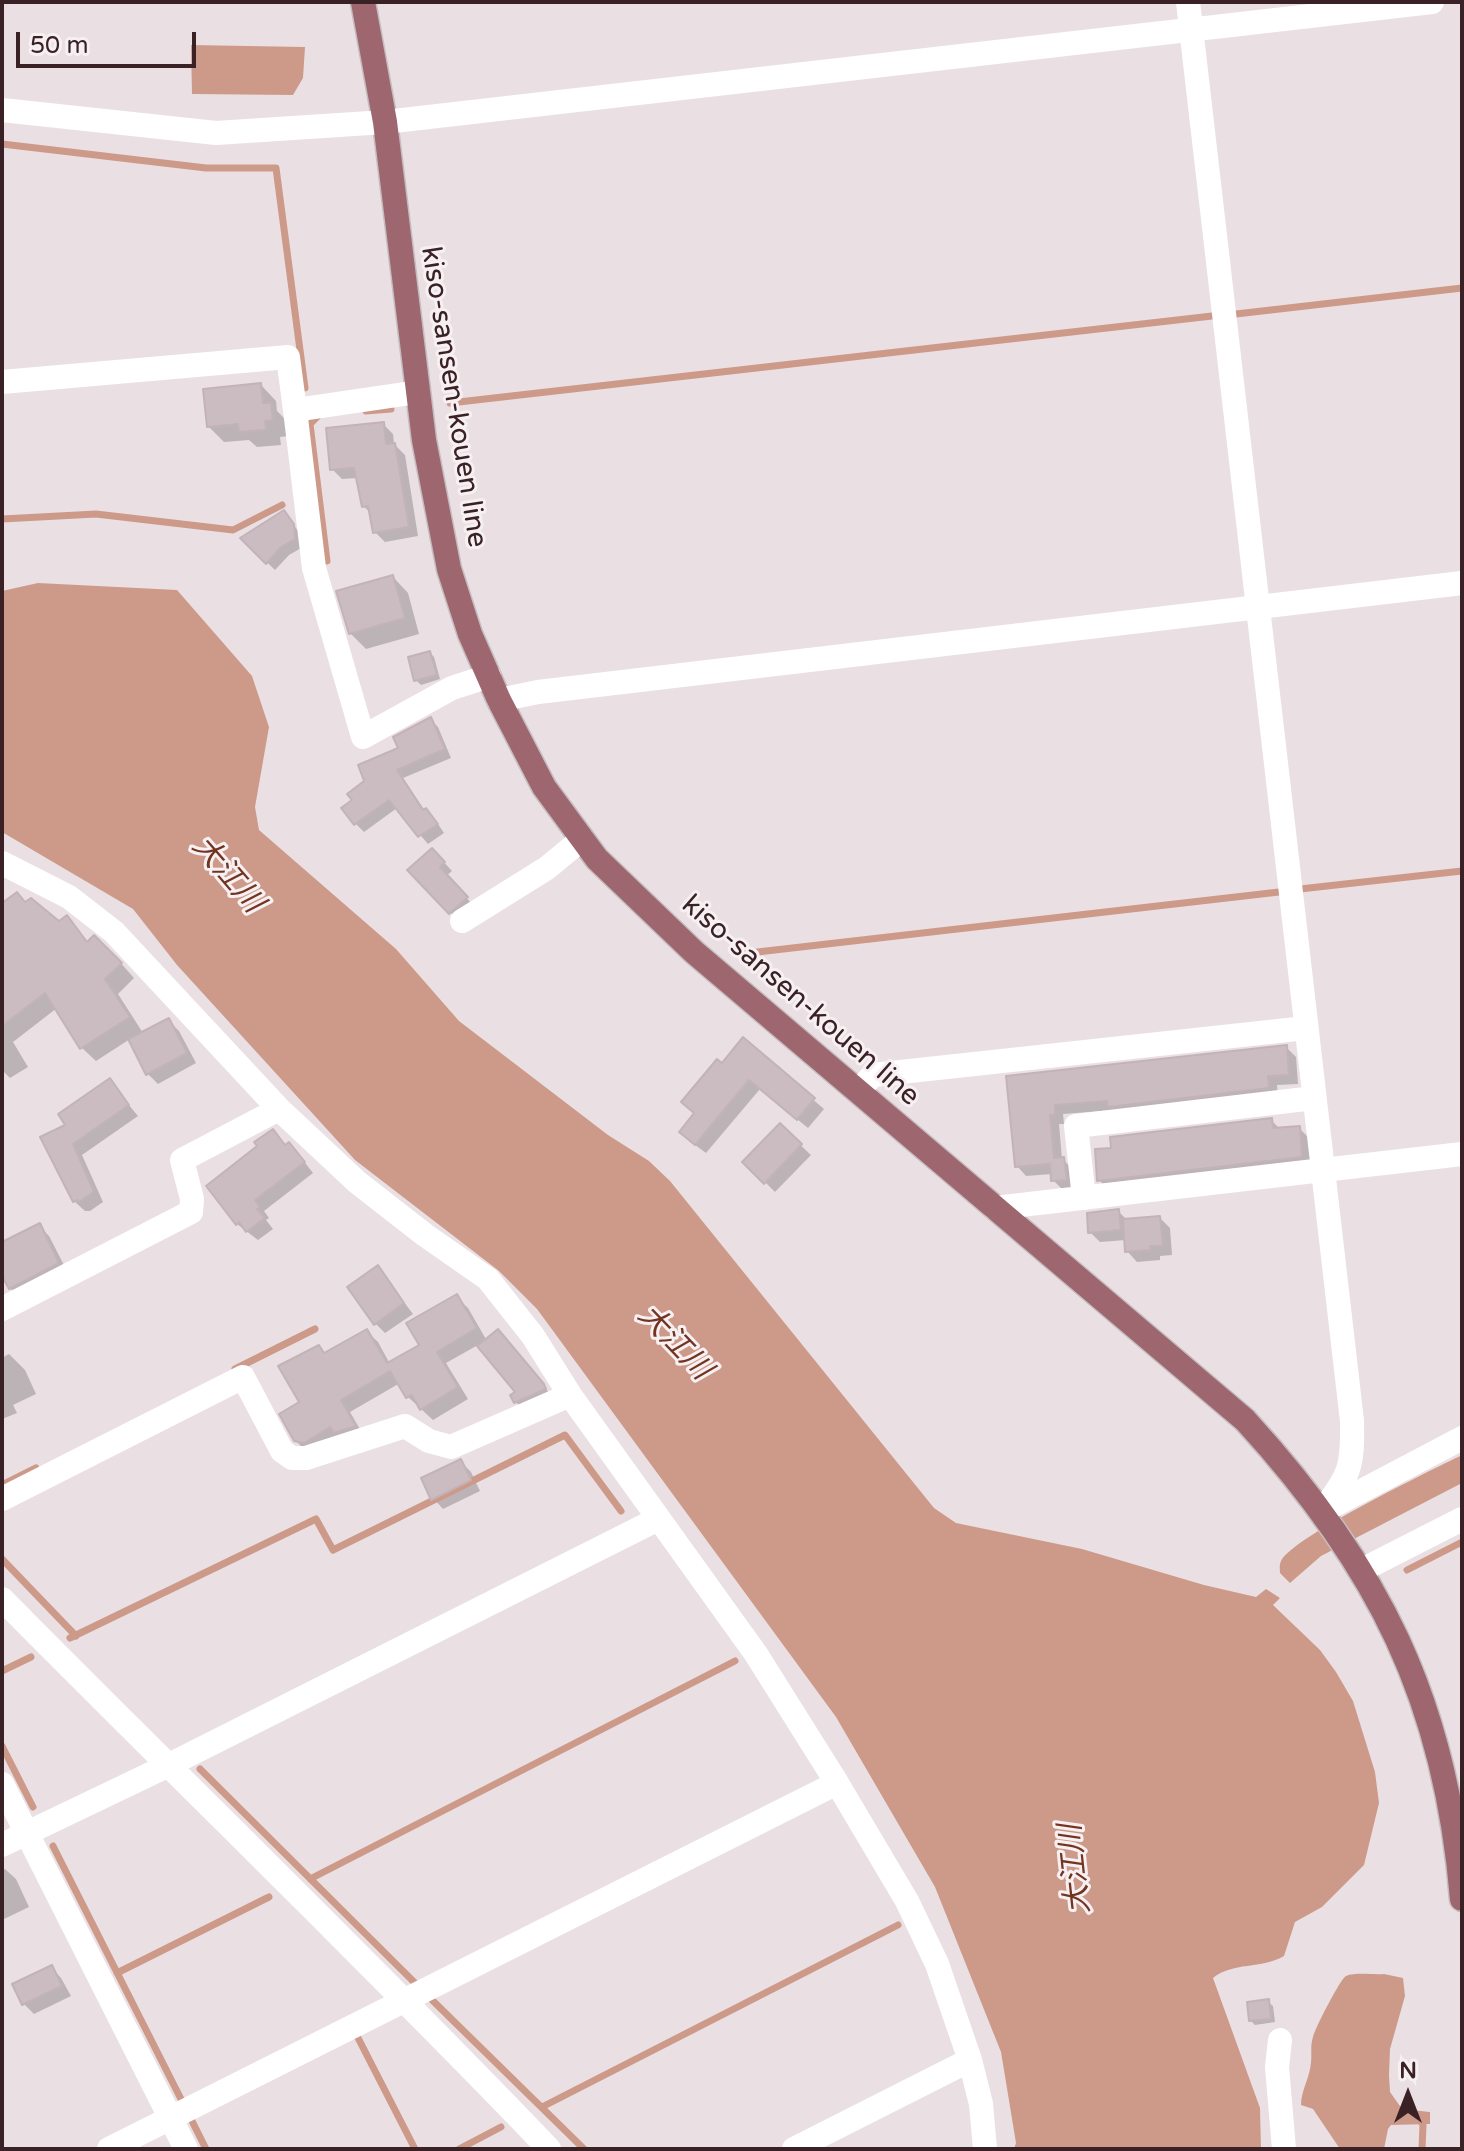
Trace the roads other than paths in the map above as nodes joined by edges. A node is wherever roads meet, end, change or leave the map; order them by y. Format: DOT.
graph roads {
  1 [pos="363,2"];
  2 [pos="1188,2"];
  3 [pos="1432,2"];
  4 [pos="1191,30"];
  5 [pos="2,110"];
  6 [pos="385,122"];
  7 [pos="2,382"];
  8 [pos="418,392"];
  9 [pos="295,410"];
  10 [pos="1462,583"];
  11 [pos="1258,606"];
  12 [pos="489,676"];
  13 [pos="499,700"];
  14 [pos="582,839"];
  15 [pos="2,863"];
  16 [pos="462,921"];
  17 [pos="1306,1028"];
  18 [pos="858,1091"];
  19 [pos="1314,1098"];
  20 [pos="279,1109"];
  21 [pos="1462,1154"];
  22 [pos="1323,1170"];
  23 [pos="1084,1198"];
  24 [pos="995,1208"];
  25 [pos="2,1309"];
  26 [pos="570,1395"];
  27 [pos="1462,1438"];
  28 [pos="2,1499"];
  29 [pos="1462,1505"];
  30 [pos="1325,1515"];
  31 [pos="658,1519"];
  32 [pos="1462,1519"];
  33 [pos="1398,1552"];
  34 [pos="1356,1561"];
  35 [pos="2,1599"];
  36 [pos="167,1766"];
  37 [pos="837,1783"];
  38 [pos="2,1784"];
  39 [pos="1458,1816"];
  40 [pos="27,1833"];
  41 [pos="2,1845"];
  42 [pos="1462,1899"];
  43 [pos="406,2000"];
  44 [pos="1280,2040"];
  45 [pos="970,2060"];
  46 [pos="170,2118"];
  47 [pos="109,2149"];
  48 [pos="186,2149"];
  49 [pos="549,2149"];
  50 [pos="794,2149"];
  51 [pos="985,2149"];
  52 [pos="1284,2149"];
  1 -- 6 [label="main road, kiso-sansen-kouen line"];
  2 -- 4 [label="street"];
  3 -- 4 [label="street"];
  4 -- 6 [label="street"];
  4 -- 11 [label="street"];
  5 -- 6 [label="street"];
  6 -- 8 [label="main road, kiso-sansen-kouen line"];
  7 -- 9 [label="street"];
  8 -- 9 [label="street"];
  8 -- 12 [label="main road, kiso-sansen-kouen line"];
  9 -- 12 [label="street"];
  10 -- 11 [label="street"];
  11 -- 13 [label="street"];
  11 -- 17 [label="street"];
  12 -- 13 [label="main road, kiso-sansen-kouen line"];
  13 -- 14 [label="main road, kiso-sansen-kouen line"];
  14 -- 16 [label="street"];
  14 -- 18 [label="main road, kiso-sansen-kouen line"];
  15 -- 20 [label="street"];
  17 -- 18 [label="street"];
  17 -- 19 [label="street"];
  18 -- 24 [label="main road, kiso-sansen-kouen line"];
  19 -- 22 [label="street"];
  19 -- 23 [label="street"];
  20 -- 25 [label="street"];
  20 -- 26 [label="street"];
  21 -- 22 [label="street"];
  22 -- 23 [label="street"];
  22 -- 30 [label="street"];
  23 -- 24 [label="street"];
  24 -- 30 [label="main road, kiso-sansen-kouen line"];
  26 -- 28 [label="street"];
  26 -- 31 [label="street"];
  27 -- 30 [label="street"];
  29 -- 33 [label="street"];
  30 -- 34 [label="main road, kiso-sansen-kouen line"];
  31 -- 36 [label="street"];
  31 -- 37 [label="street"];
  32 -- 33 [label="street"];
  33 -- 34 [label="street"];
  34 -- 39 [label="main road, kiso-sansen-kouen line"];
  35 -- 36 [label="street"];
  36 -- 40 [label="street"];
  36 -- 43 [label="street"];
  37 -- 43 [label="street"];
  37 -- 45 [label="street"];
  38 -- 40 [label="street"];
  39 -- 42 [label="main road, kiso-sansen-kouen line"];
  40 -- 41 [label="street"];
  40 -- 46 [label="street"];
  43 -- 46 [label="street"];
  43 -- 49 [label="street"];
  44 -- 52 [label="street"];
  45 -- 50 [label="street"];
  45 -- 51 [label="street"];
  46 -- 47 [label="street"];
  46 -- 48 [label="street"];
}
